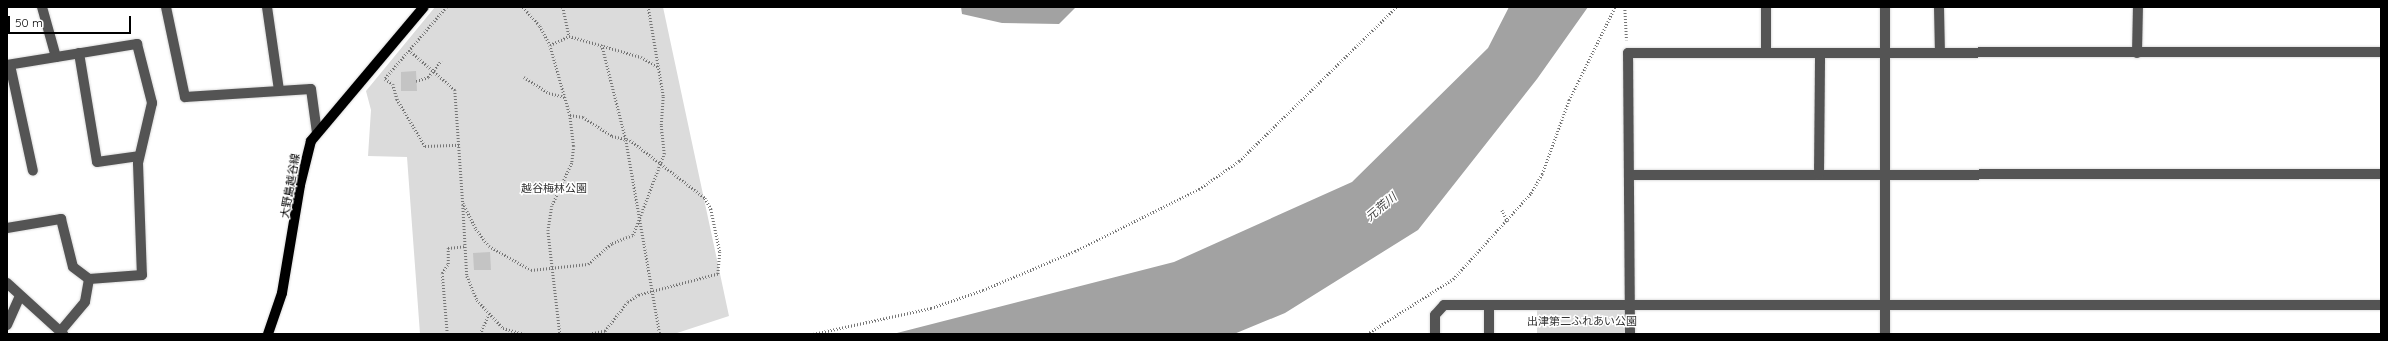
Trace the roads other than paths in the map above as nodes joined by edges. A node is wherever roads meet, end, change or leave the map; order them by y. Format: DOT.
graph roads {
  1 [pos="42,7"];
  2 [pos="166,7"];
  3 [pos="267,7"];
  4 [pos="424,7"];
  5 [pos="1766,7"];
  6 [pos="1885,7"];
  7 [pos="1939,7"];
  8 [pos="2138,7"];
  9 [pos="2381,52"];
  10 [pos="79,53"];
  11 [pos="1766,53"];
  12 [pos="1820,53"];
  13 [pos="1885,53"];
  14 [pos="1940,53"];
  15 [pos="2137,53"];
  16 [pos="56,57"];
  17 [pos="9,65"];
  18 [pos="279,90"];
  19 [pos="317,133"];
  20 [pos="139,156"];
  21 [pos="33,171"];
  22 [pos="1885,174"];
  23 [pos="2381,174"];
  24 [pos="1629,175"];
  25 [pos="1819,175"];
  26 [pos="7,228"];
  27 [pos="89,279"];
  28 [pos="7,283"];
  29 [pos="20,296"];
  30 [pos="1489,305"];
  31 [pos="1630,305"];
  32 [pos="1885,305"];
  33 [pos="2381,305"];
  34 [pos="7,326"];
  35 [pos="62,333"];
  36 [pos="268,334"];
  37 [pos="1435,334"];
  38 [pos="1489,334"];
  39 [pos="1630,334"];
  40 [pos="1885,334"];
  1 -- 16 [label="street"];
  2 -- 18 [label="street"];
  3 -- 18 [label="street"];
  4 -- 19 [label="main road, 大野島越谷線"];
  5 -- 11 [label="street"];
  6 -- 13 [label="street"];
  7 -- 14 [label="street"];
  8 -- 15 [label="street"];
  9 -- 15 [label="street"];
  10 -- 16 [label="street"];
  10 -- 20 [label="street"];
  10 -- 20 [label="street"];
  11 -- 12 [label="street"];
  11 -- 24 [label="street"];
  12 -- 13 [label="street"];
  12 -- 25 [label="street"];
  13 -- 14 [label="street"];
  13 -- 22 [label="street"];
  14 -- 15 [label="street"];
  16 -- 17 [label="street"];
  17 -- 21 [label="street"];
  18 -- 19 [label="street"];
  19 -- 36 [label="main road, 大野島越谷線"];
  20 -- 27 [label="street"];
  22 -- 23 [label="street"];
  22 -- 25 [label="street"];
  22 -- 32 [label="street"];
  24 -- 25 [label="street"];
  24 -- 31 [label="street"];
  26 -- 27 [label="street"];
  27 -- 35 [label="street"];
  28 -- 29 [label="street"];
  29 -- 34 [label="street"];
  29 -- 35 [label="street"];
  30 -- 31 [label="street"];
  30 -- 37 [label="street"];
  30 -- 38 [label="street"];
  31 -- 32 [label="street"];
  31 -- 39 [label="street"];
  32 -- 33 [label="street"];
  32 -- 40 [label="street"];
}
